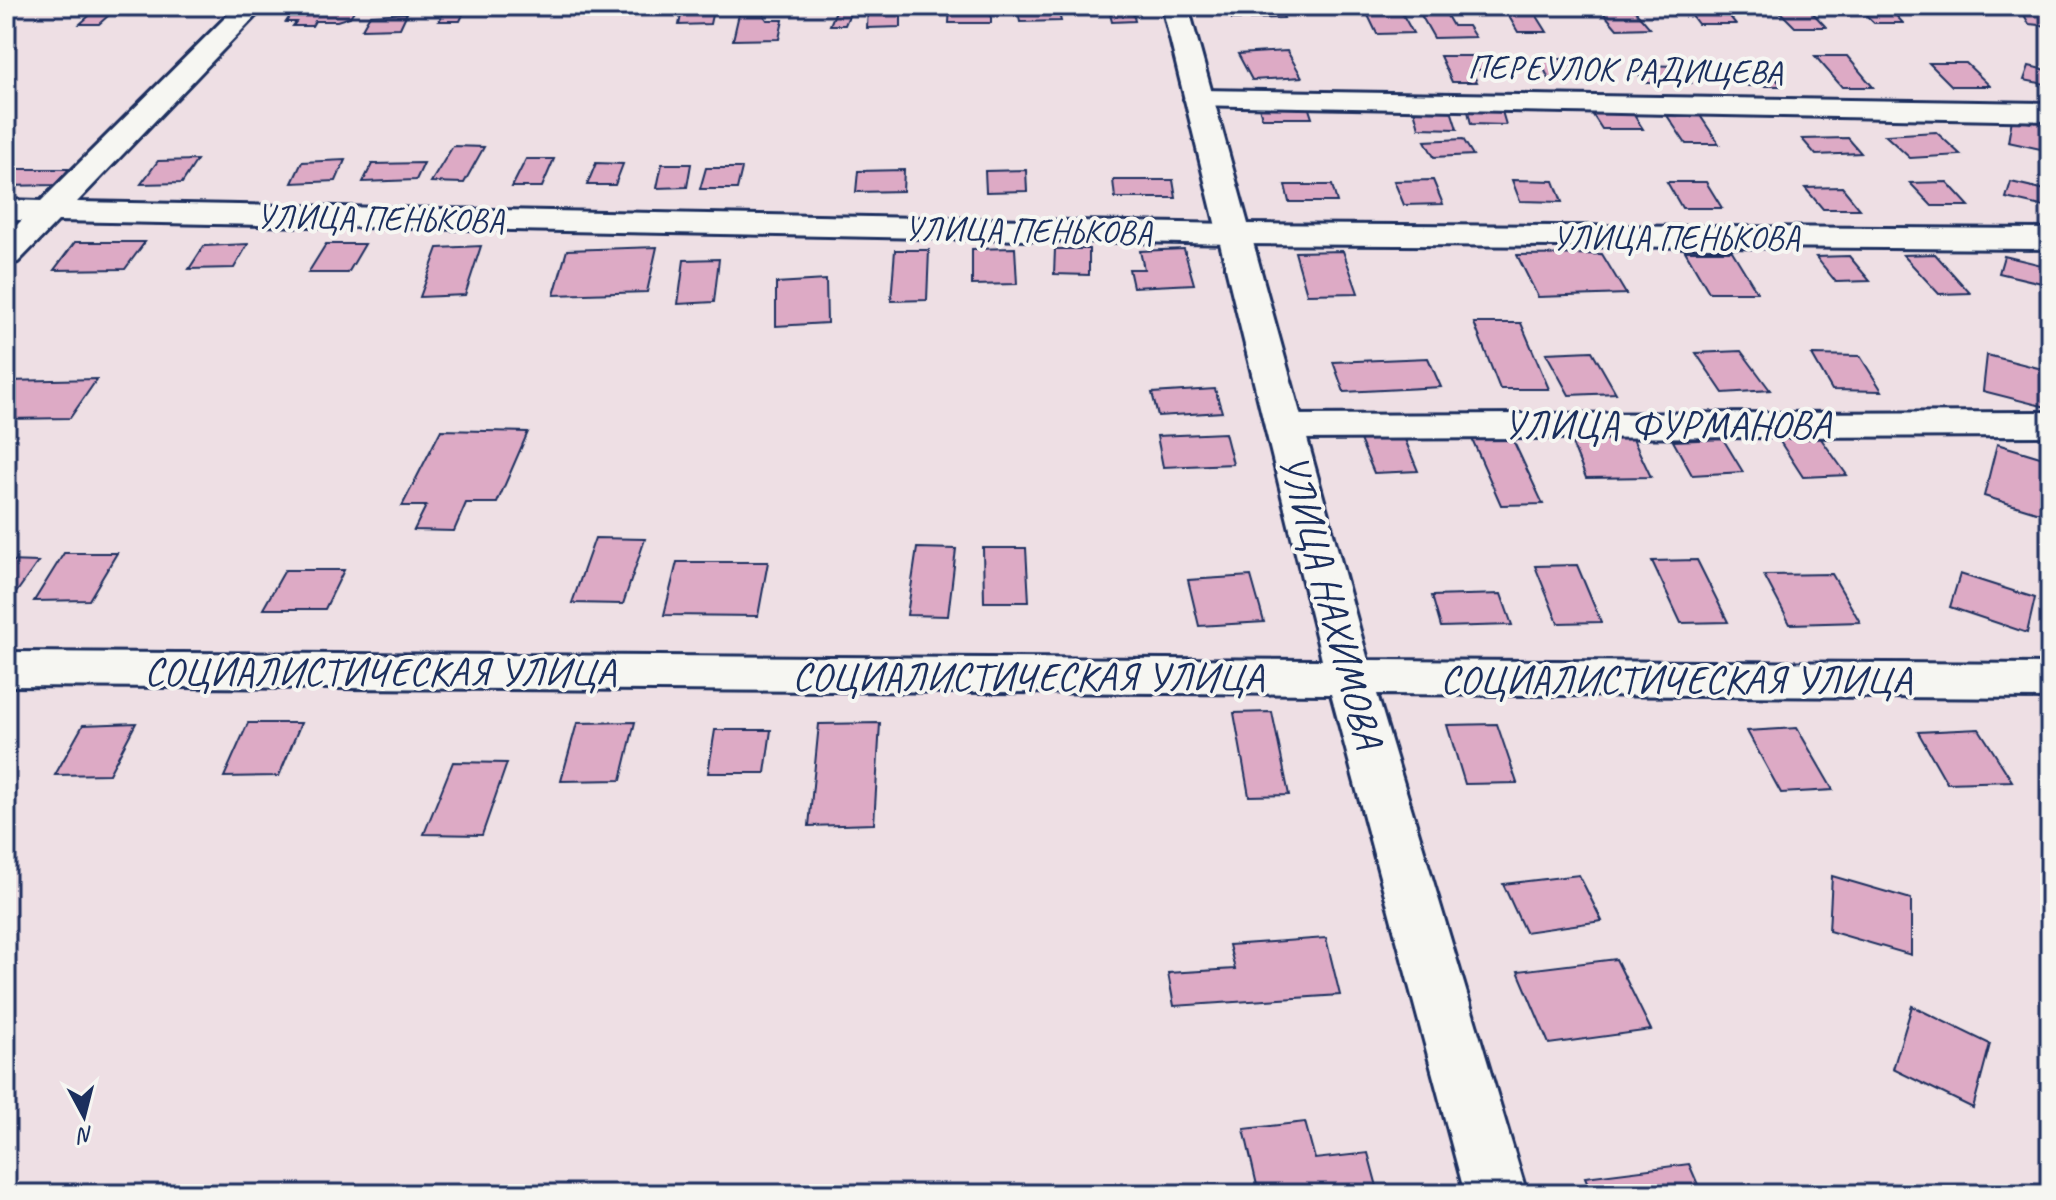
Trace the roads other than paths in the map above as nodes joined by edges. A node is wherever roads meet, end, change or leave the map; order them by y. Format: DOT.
graph roads {
  1 [pos="252,6"];
  2 [pos="1175,6"];
  3 [pos="1199,99"];
  4 [pos="2050,112"];
  5 [pos="6,210"];
  6 [pos="49,211"];
  7 [pos="1234,234"];
  8 [pos="2050,239"];
  9 [pos="6,255"];
  10 [pos="2050,424"];
  11 [pos="1284,427"];
  12 [pos="6,669"];
  13 [pos="1350,680"];
  14 [pos="2050,681"];
  15 [pos="1496,1194"];
  1 -- 6 [label="street"];
  2 -- 3 [label="street, УЛИЦА НАХИМОВА"];
  3 -- 4 [label="street, ПЕРЕУЛОК РАДИЩЕВА"];
  3 -- 7 [label="street, УЛИЦА НАХИМОВА"];
  5 -- 6 [label="street, УЛИЦА ПЕНЬКОВА"];
  6 -- 7 [label="street, УЛИЦА ПЕНЬКОВА"];
  6 -- 9 [label="street"];
  7 -- 8 [label="street, УЛИЦА ПЕНЬКОВА"];
  7 -- 11 [label="street, УЛИЦА НАХИМОВА"];
  10 -- 11 [label="street, УЛИЦА ФУРМАНОВА"];
  11 -- 13 [label="street, УЛИЦА НАХИМОВА"];
  12 -- 13 [label="street, СОЦИАЛИСТИЧЕСКАЯ УЛИЦА"];
  13 -- 14 [label="street, СОЦИАЛИСТИЧЕСКАЯ УЛИЦА"];
  13 -- 15 [label="street, УЛИЦА НАХИМОВА"];
}
